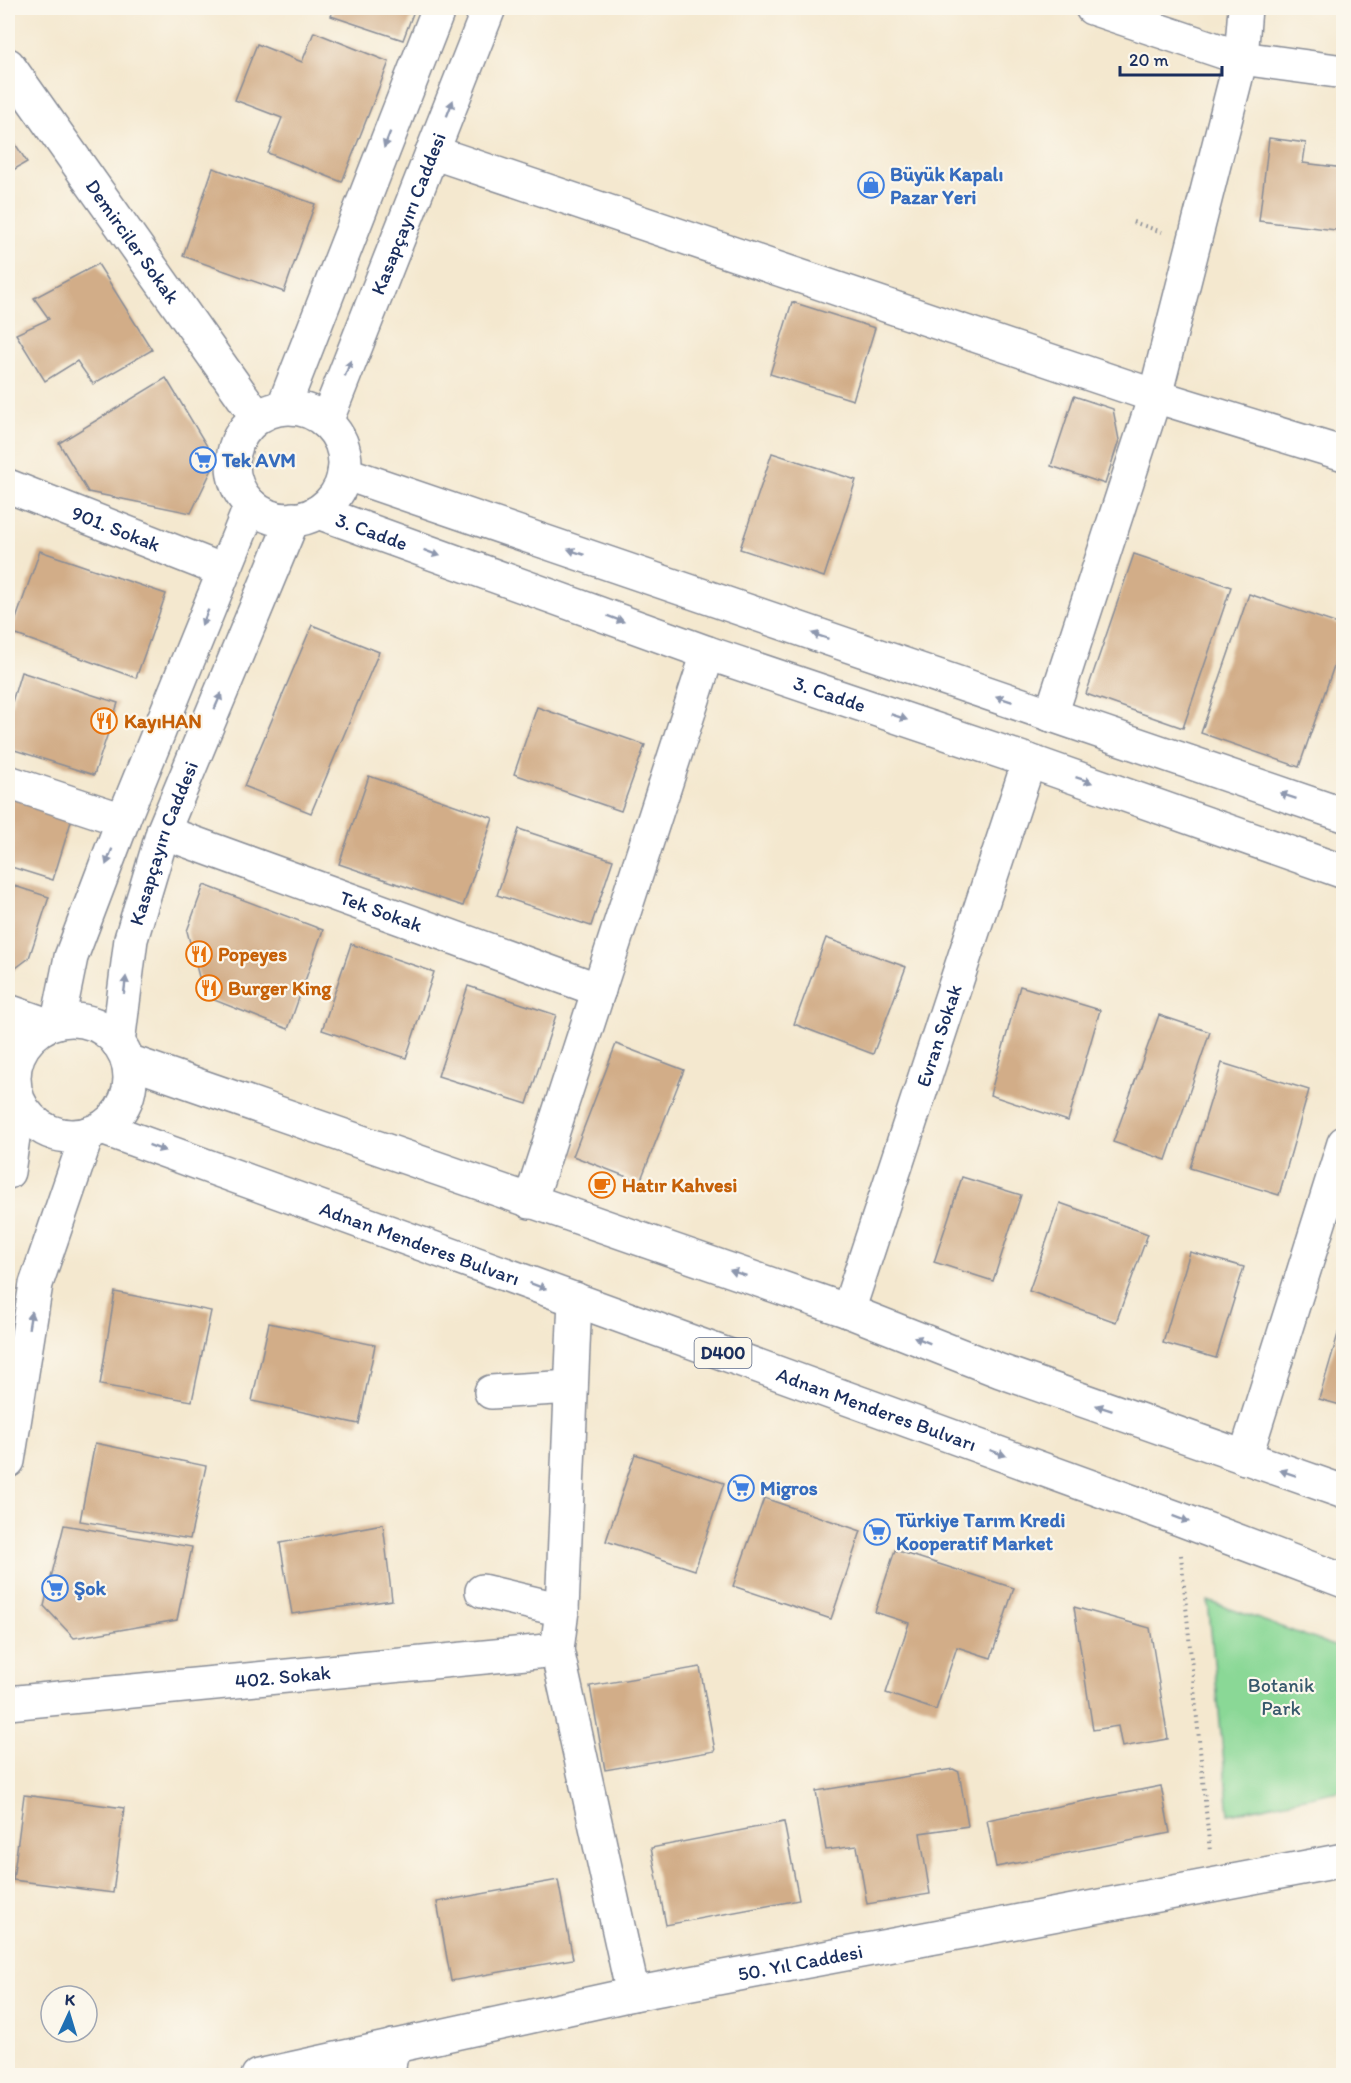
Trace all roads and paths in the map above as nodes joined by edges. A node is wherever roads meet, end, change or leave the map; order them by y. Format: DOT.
graph roads {
  1 [pos="439,8"];
  2 [pos="489,8"];
  3 [pos="1092,8"];
  4 [pos="1245,8"];
  5 [pos="1241,58"];
  6 [pos="8,65"];
  7 [pos="1344,72"];
  8 [pos="432,152"];
  9 [pos="1155,396"];
  10 [pos="270,412"];
  11 [pos="326,422"];
  12 [pos="1344,454"];
  13 [pos="344,473"];
  14 [pos="8,486"];
  15 [pos="251,505"];
  16 [pos="306,515"];
  17 [pos="224,571"];
  18 [pos="708,653"];
  19 [pos="1051,715"];
  20 [pos="1029,761"];
  21 [pos="8,782"];
  22 [pos="1344,815"];
  23 [pos="123,820"];
  24 [pos="163,832"];
  25 [pos="1344,872"];
  26 [pos="599,990"];
  27 [pos="8,1011"];
  28 [pos="53,1023"];
  29 [pos="123,1052"];
  30 [pos="13,1091"];
  31 [pos="95,1132"];
  32 [pos="1344,1143"];
  33 [pos="8,1172"];
  34 [pos="530,1202"];
  35 [pos="575,1299"];
  36 [pos="848,1311"];
  37 [pos="571,1387"];
  38 [pos="491,1392"];
  39 [pos="1245,1458"];
  40 [pos="8,1461"];
  41 [pos="1344,1492"];
  42 [pos="1177,1518"];
  43 [pos="1344,1581"];
  44 [pos="482,1591"];
  45 [pos="562,1610"];
  46 [pos="557,1650"];
  47 [pos="8,1703"];
  48 [pos="1344,1860"];
  49 [pos="1214,1883"];
  50 [pos="633,1994"];
  51 [pos="390,2061"];
  52 [pos="258,2076"];
  1 -- 10 [label="main road, one-way"];
  8 -- 2 [label="main road, Kasapçayırı Caddesi, one-way"];
  3 -- 5 [label="main road"];
  4 -- 5 [label="main road"];
  5 -- 7 [label="main road"];
  5 -- 9 [label="main road"];
  6 -- 10 [label="main road, Demirciler Sokak"];
  8 -- 9 [label="main road"];
  11 -- 8 [label="main road, Kasapçayırı Caddesi, one-way"];
  9 -- 12 [label="main road"];
  9 -- 19 [label="main road"];
  10 -- 11 [label="main road"];
  10 -- 15 [label="main road"];
  11 -- 13 [label="main road"];
  13 -- 16 [label="main road"];
  19 -- 13 [label="main road, one-way"];
  14 -- 17 [label="main road, 901. Sokak"];
  15 -- 16 [label="main road"];
  15 -- 17 [label="main road"];
  16 -- 18 [label="main road, 3. Cadde, one-way"];
  24 -- 16 [label="main road, Kasapçayırı Caddesi, one-way"];
  17 -- 23 [label="main road, one-way"];
  18 -- 20 [label="main road, 3. Cadde, one-way"];
  18 -- 26 [label="main road"];
  22 -- 19 [label="main road, one-way"];
  20 -- 25 [label="main road, 3. Cadde, one-way"];
  20 -- 36 [label="main road, Evran Sokak"];
  21 -- 23 [label="main road"];
  23 -- 28 [label="main road, one-way"];
  24 -- 26 [label="main road, Tek Sokak"];
  29 -- 24 [label="main road, Kasapçayırı Caddesi, one-way"];
  26 -- 34 [label="main road"];
  27 -- 28 [label="main road"];
  28 -- 29 [label="main road"];
  28 -- 30 [label="main road"];
  29 -- 31 [label="main road"];
  29 -- 34 [label="main road"];
  30 -- 31 [label="main road"];
  30 -- 33 [label="main road"];
  31 -- 35 [label="main road, Adnan Menderes Bulvarı / D400, one-way"];
  40 -- 31 [label="main road, one-way"];
  32 -- 39 [label="main road"];
  36 -- 34 [label="main road, one-way"];
  35 -- 37 [label="main road"];
  35 -- 42 [label="main road, Adnan Menderes Bulvarı / D400, one-way"];
  39 -- 36 [label="main road, one-way"];
  37 -- 38 [label="main road"];
  37 -- 45 [label="main road"];
  41 -- 39 [label="main road, one-way"];
  42 -- 43 [label="main road, Adnan Menderes Bulvarı / D400, one-way"];
  42 -- 49 [label="path"];
  44 -- 45 [label="main road"];
  45 -- 46 [label="main road"];
  46 -- 47 [label="main road, 402. Sokak"];
  46 -- 50 [label="main road"];
  48 -- 49 [label="main road, 50. Yıl Caddesi"];
  49 -- 50 [label="main road, 50. Yıl Caddesi"];
  50 -- 51 [label="main road, 50. Yıl Caddesi"];
  51 -- 52 [label="main road, 50. Yıl Caddesi"];
}
